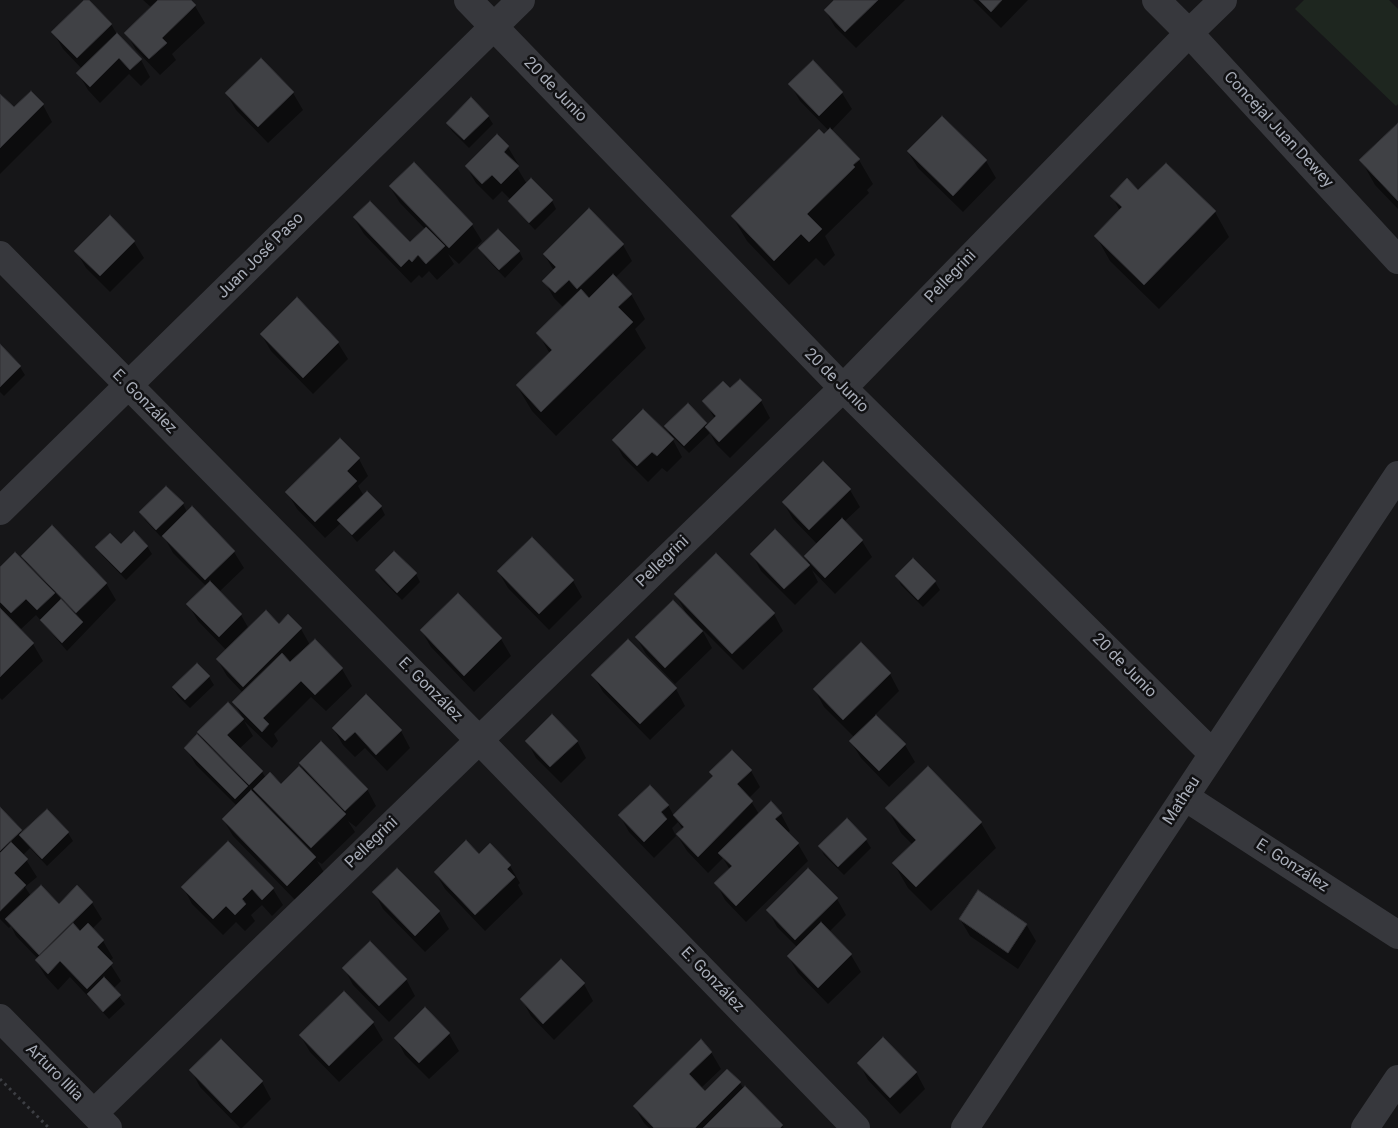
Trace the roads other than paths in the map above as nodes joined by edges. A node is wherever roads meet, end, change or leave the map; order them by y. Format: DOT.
graph roads {
  1 [pos="468,0"];
  2 [pos="521,0"];
  3 [pos="1156,0"];
  4 [pos="1223,0"];
  5 [pos="494,27"];
  6 [pos="1189,33"];
  7 [pos="0,255"];
  8 [pos="1398,260"];
  9 [pos="128,386"];
  10 [pos="843,388"];
  11 [pos="1398,475"];
  12 [pos="0,511"];
  13 [pos="479,740"];
  14 [pos="1213,754"];
  15 [pos="1185,797"];
  16 [pos="1398,936"];
  17 [pos="0,1018"];
  18 [pos="1398,1079"];
  19 [pos="101,1121"];
  20 [pos="856,1128"];
  21 [pos="965,1128"];
  22 [pos="1366,1128"];
  1 -- 5 [label="street, 20 de Junio"];
  2 -- 5 [label="street, Juan José Paso"];
  3 -- 6 [label="street, Concejal Juan Dewey"];
  4 -- 6 [label="street, Pellegrini"];
  5 -- 9 [label="street, Juan José Paso"];
  5 -- 10 [label="street, 20 de Junio"];
  6 -- 8 [label="street, Concejal Juan Dewey"];
  6 -- 10 [label="street, Pellegrini"];
  7 -- 9 [label="street, E. González"];
  9 -- 12 [label="street, Juan José Paso"];
  9 -- 13 [label="street, E. González"];
  10 -- 13 [label="street, Pellegrini"];
  10 -- 14 [label="street, 20 de Junio"];
  11 -- 14 [label="street, Matheu"];
  13 -- 19 [label="street, Pellegrini"];
  13 -- 20 [label="street, E. González"];
  14 -- 15 [label="street, Matheu"];
  15 -- 16 [label="street, E. González"];
  15 -- 21 [label="street, Matheu"];
  17 -- 19 [label="street, Arturo Illia"];
  18 -- 22 [label="street"];
}
